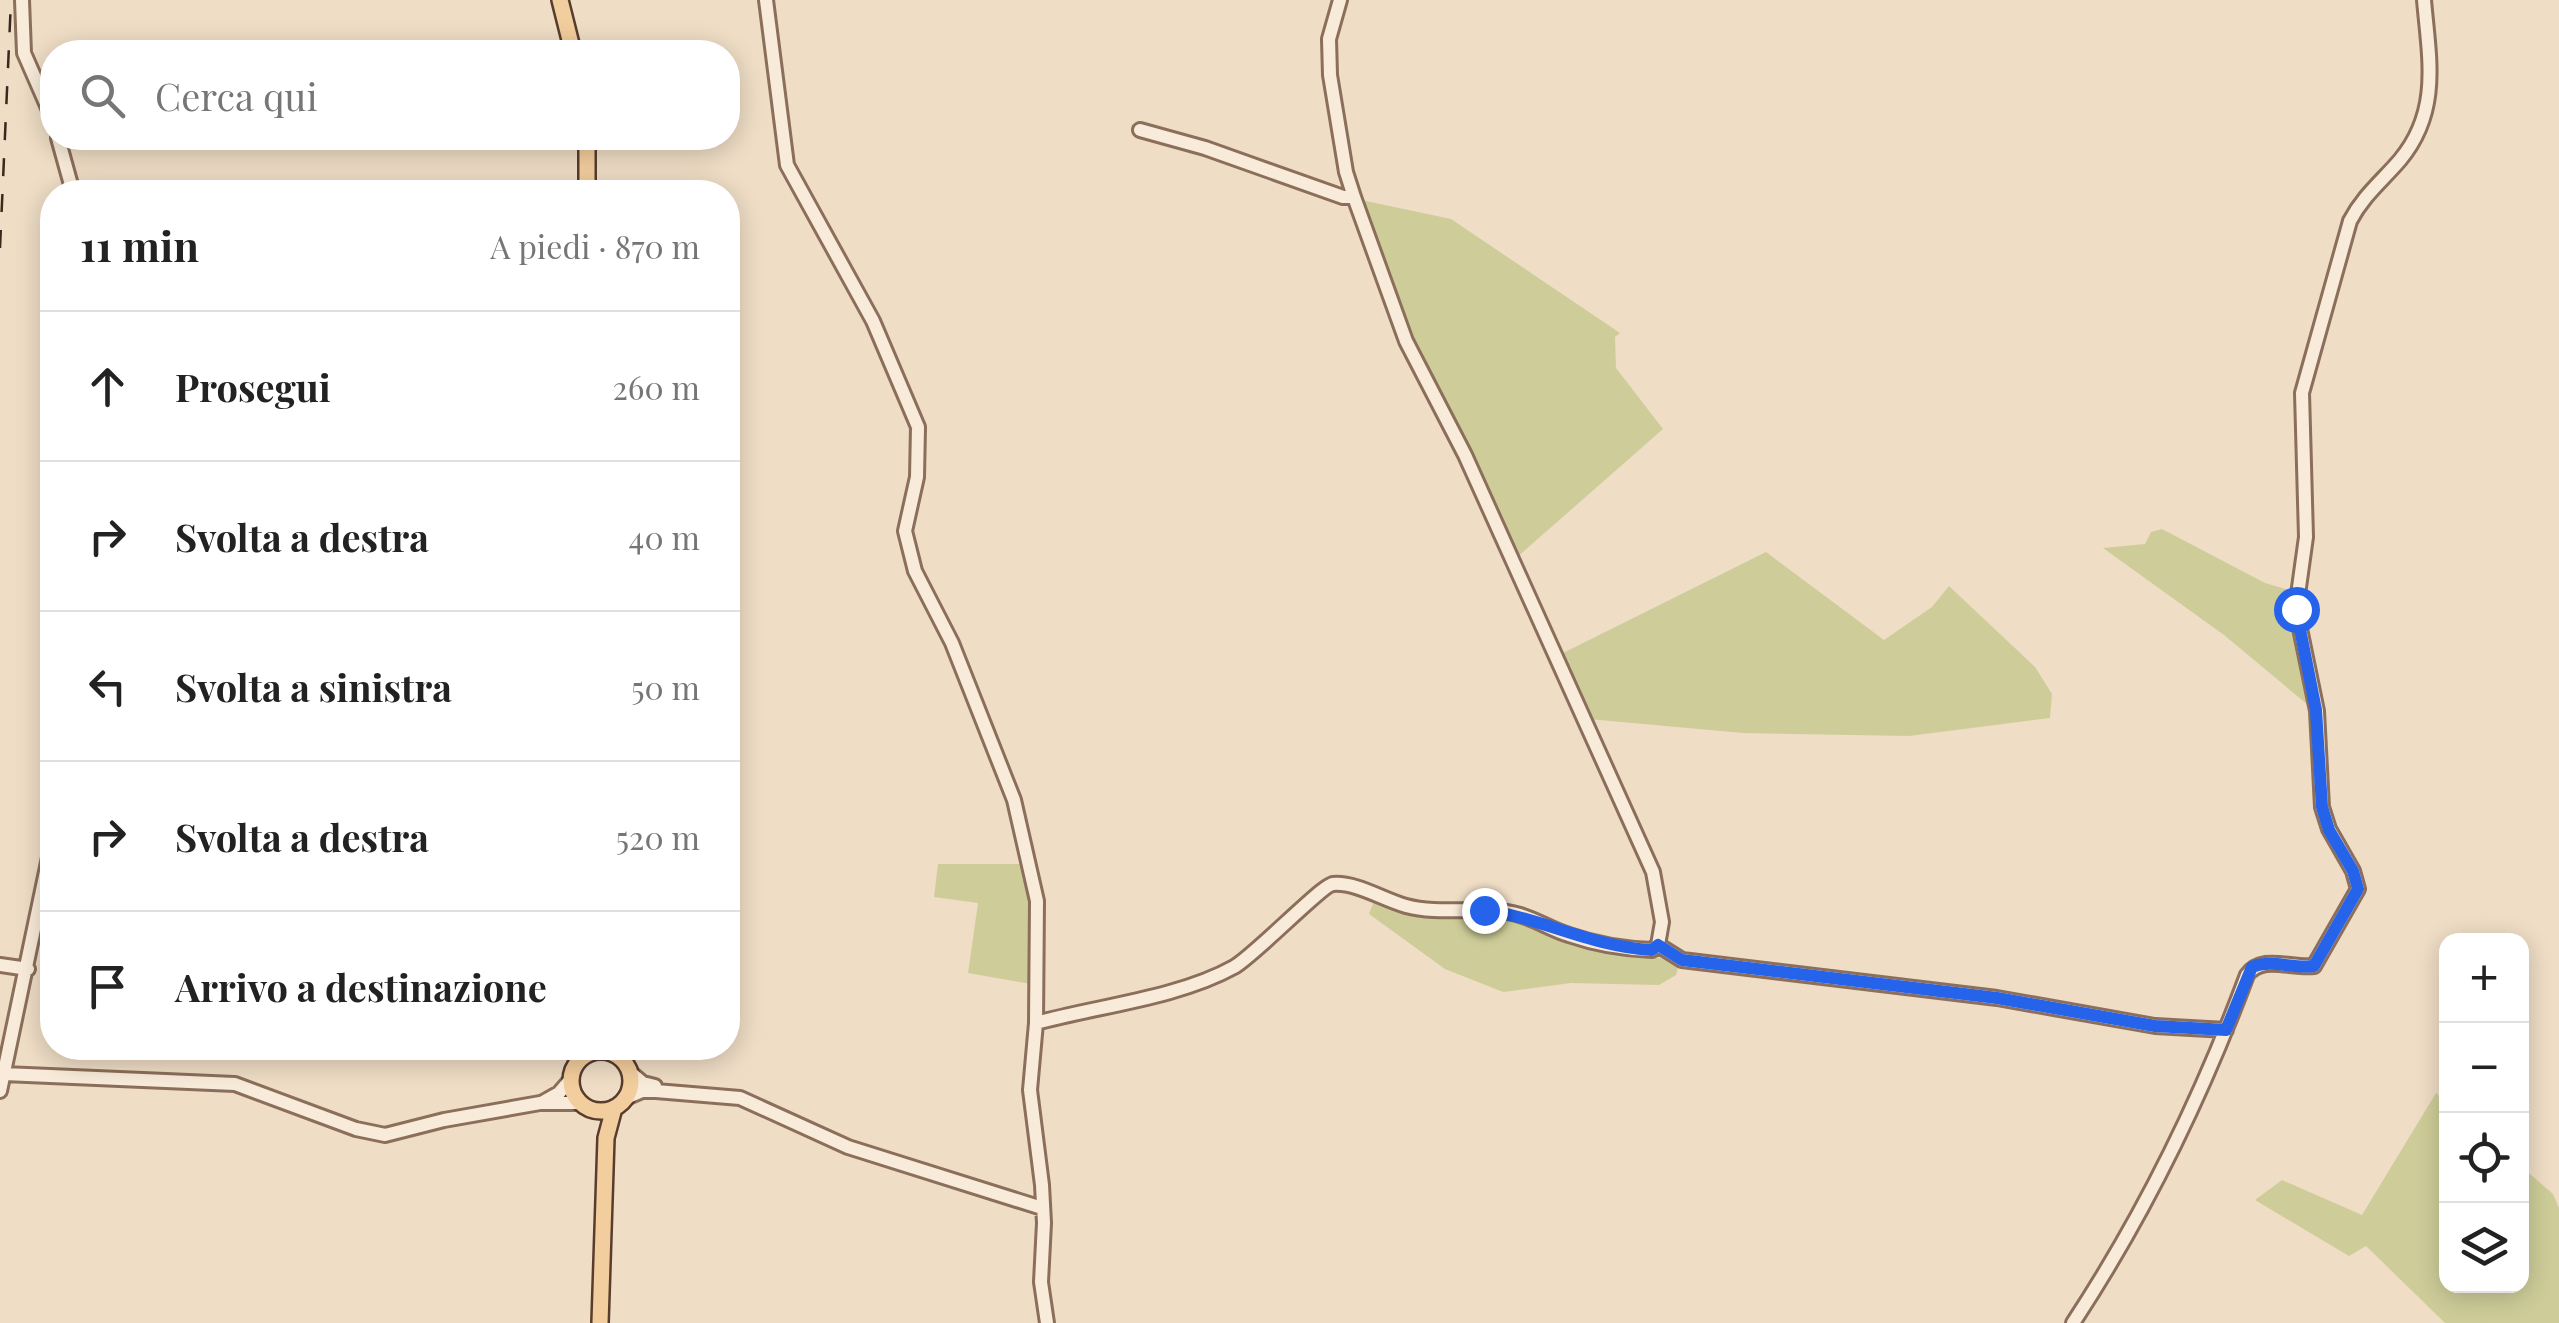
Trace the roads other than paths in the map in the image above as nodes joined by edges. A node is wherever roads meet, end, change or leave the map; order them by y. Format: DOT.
graph roads {
  1 [pos="22,0"];
  2 [pos="560,0"];
  3 [pos="766,0"];
  4 [pos="1340,0"];
  5 [pos="2424,0"];
  6 [pos="570,40"];
  7 [pos="40,89"];
  8 [pos="1140,130"];
  9 [pos="61,150"];
  10 [pos="586,150"];
  11 [pos="70,180"];
  12 [pos="588,180"];
  13 [pos="1354,197"];
  14 [pos="40,906"];
  15 [pos="1658,945"];
  16 [pos="0,965"];
  17 [pos="28,969"];
  18 [pos="1036,1023"];
  19 [pos="2226,1030"];
  20 [pos="580,1060"];
  21 [pos="623,1060"];
  22 [pos="630,1072"];
  23 [pos="4,1074"];
  24 [pos="571,1080"];
  25 [pos="0,1091"];
  26 [pos="672,1091"];
  27 [pos="620,1103"];
  28 [pos="540,1104"];
  29 [pos="585,1106"];
  30 [pos="604,1183"];
  31 [pos="1042,1208"];
  32 [pos="600,1323"];
  33 [pos="1047,1323"];
  34 [pos="2072,1323"];
  1 -- 7 [label="street"];
  2 -- 6 [label="main road"];
  3 -- 18 [label="street"];
  4 -- 13 [label="street"];
  5 -- 19 [label="street"];
  8 -- 13 [label="street"];
  9 -- 11 [label="street"];
  10 -- 12 [label="main road"];
  13 -- 15 [label="street"];
  14 -- 17 [label="street"];
  15 -- 18 [label="street"];
  15 -- 19 [label="street"];
  16 -- 17 [label="street"];
  17 -- 23 [label="street"];
  18 -- 31 [label="street"];
  19 -- 34 [label="street"];
  20 -- 24 [label="main road"];
  21 -- 22 [label="main road"];
  22 -- 26 [label="street"];
  22 -- 27 [label="main road"];
  23 -- 25 [label="street"];
  23 -- 28 [label="street"];
  24 -- 28 [label="street"];
  24 -- 29 [label="main road"];
  26 -- 27 [label="street"];
  26 -- 31 [label="street"];
  27 -- 29 [label="main road"];
  27 -- 30 [label="main road"];
  28 -- 29 [label="street"];
  29 -- 30 [label="main road"];
  30 -- 32 [label="main road"];
  31 -- 33 [label="street"];
}
